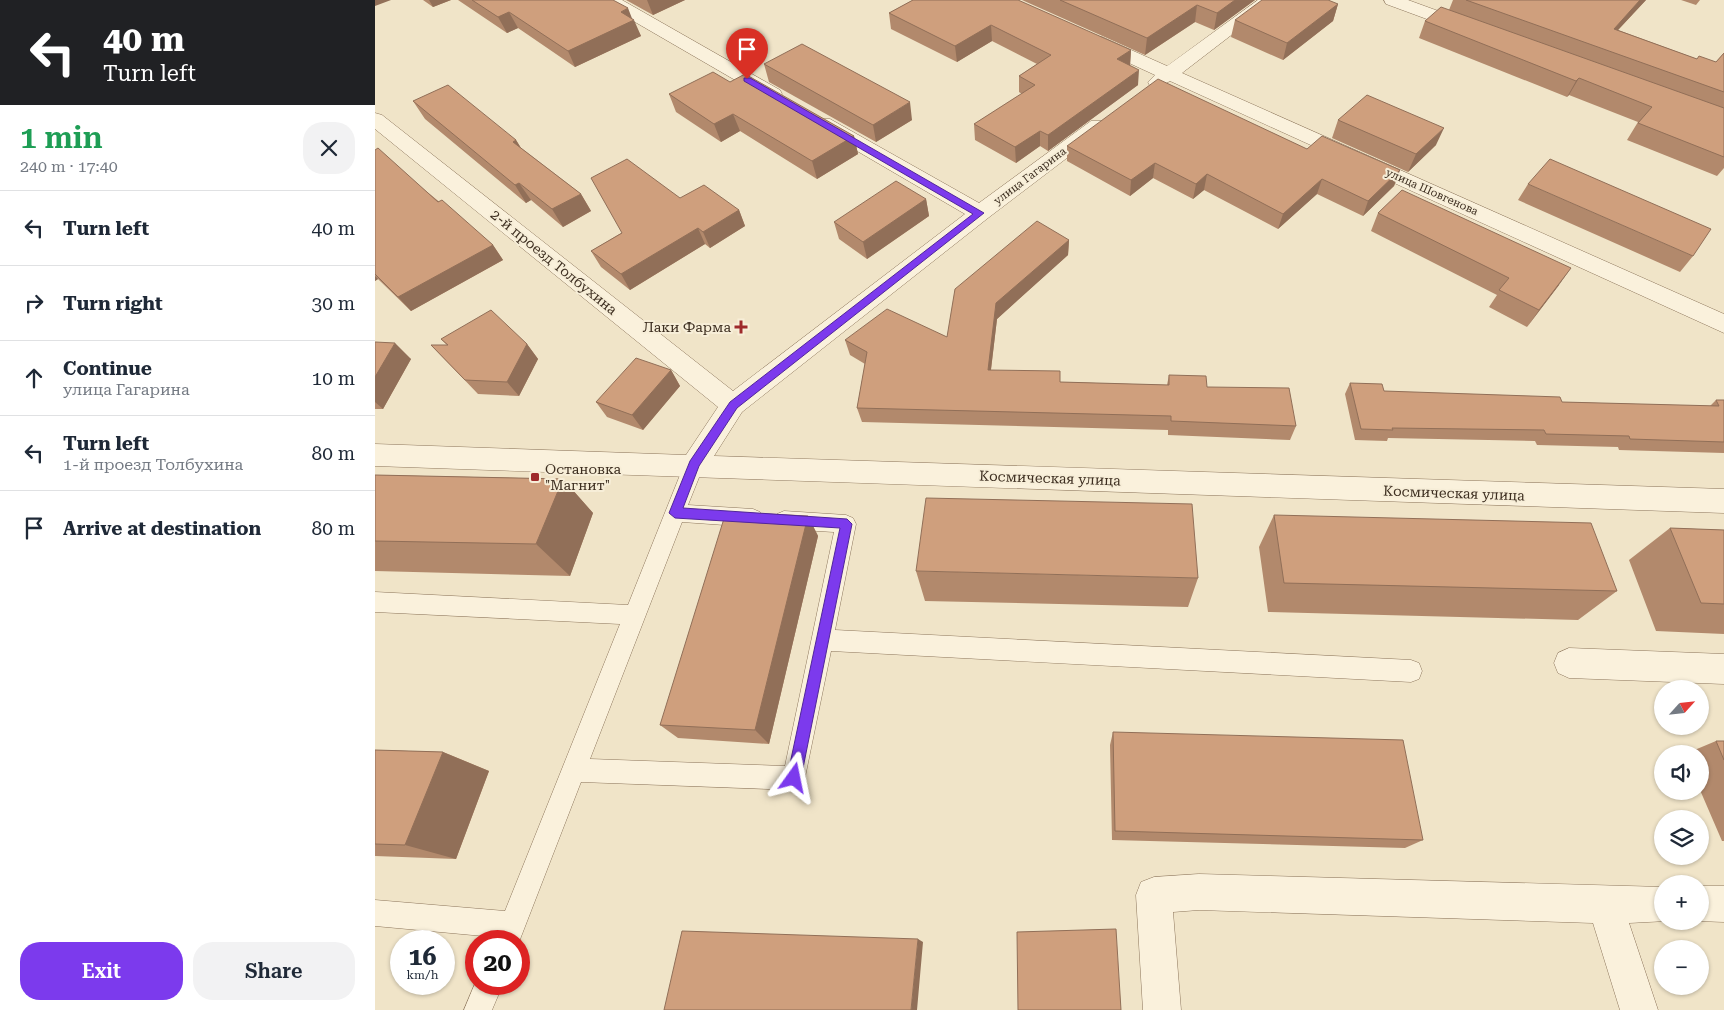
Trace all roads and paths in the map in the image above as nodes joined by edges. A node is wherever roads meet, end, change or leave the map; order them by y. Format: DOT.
graph roads {
  1 [pos="610,0"];
  2 [pos="1269,0"];
  3 [pos="1392,0"];
  4 [pos="1081,34"];
  5 [pos="1485,34"];
  6 [pos="1168,73"];
  7 [pos="1137,97"];
  8 [pos="790,104"];
  9 [pos="807,114"];
  10 [pos="1113,114"];
  11 [pos="375,119"];
  12 [pos="980,213"];
  13 [pos="1724,324"];
  14 [pos="733,405"];
  15 [pos="375,455"];
  16 [pos="694,465"];
  17 [pos="1724,501"];
  18 [pos="675,513"];
  19 [pos="375,602"];
  20 [pos="634,616"];
  21 [pos="823,640"];
  22 [pos="1569,663"];
  23 [pos="1724,669"];
  24 [pos="1411,671"];
  25 [pos="573,770"];
  26 [pos="1654,904"];
  27 [pos="1709,904"];
  28 [pos="1724,904"];
  29 [pos="1605,905"];
  30 [pos="375,913"];
  31 [pos="489,930"];
  32 [pos="510,930"];
  33 [pos="484,995"];
  34 [pos="478,1010"];
  35 [pos="1162,1010"];
  36 [pos="1639,1010"];
  1 -- 8 [label="street"];
  2 -- 6 [label="street"];
  3 -- 5 [label="street"];
  4 -- 6 [label="street, улица Шовгенова"];
  6 -- 7 [label="street"];
  6 -- 13 [label="street, улица Шовгенова"];
  9 -- 12 [label="street"];
  10 -- 12 [label="street, улица Гагарина"];
  11 -- 14 [label="street, 2-й проезд Толбухина"];
  12 -- 14 [label="street, улица Гагарина"];
  14 -- 16 [label="street, улица Гагарина"];
  15 -- 16 [label="street, Космическая улица"];
  16 -- 17 [label="street, Космическая улица"];
  16 -- 18 [label="lane"];
  18 -- 20 [label="lane"];
  18 -- 21 [label="lane"];
  19 -- 20 [label="lane"];
  20 -- 25 [label="lane"];
  21 -- 24 [label="lane"];
  21 -- 25 [label="lane"];
  22 -- 23 [label="street"];
  25 -- 32 [label="lane"];
  26 -- 29 [label="street"];
  27 -- 28 [label="street"];
  29 -- 35 [label="street"];
  29 -- 36 [label="street"];
  30 -- 31 [label="lane"];
  33 -- 34 [label="lane"];
}
